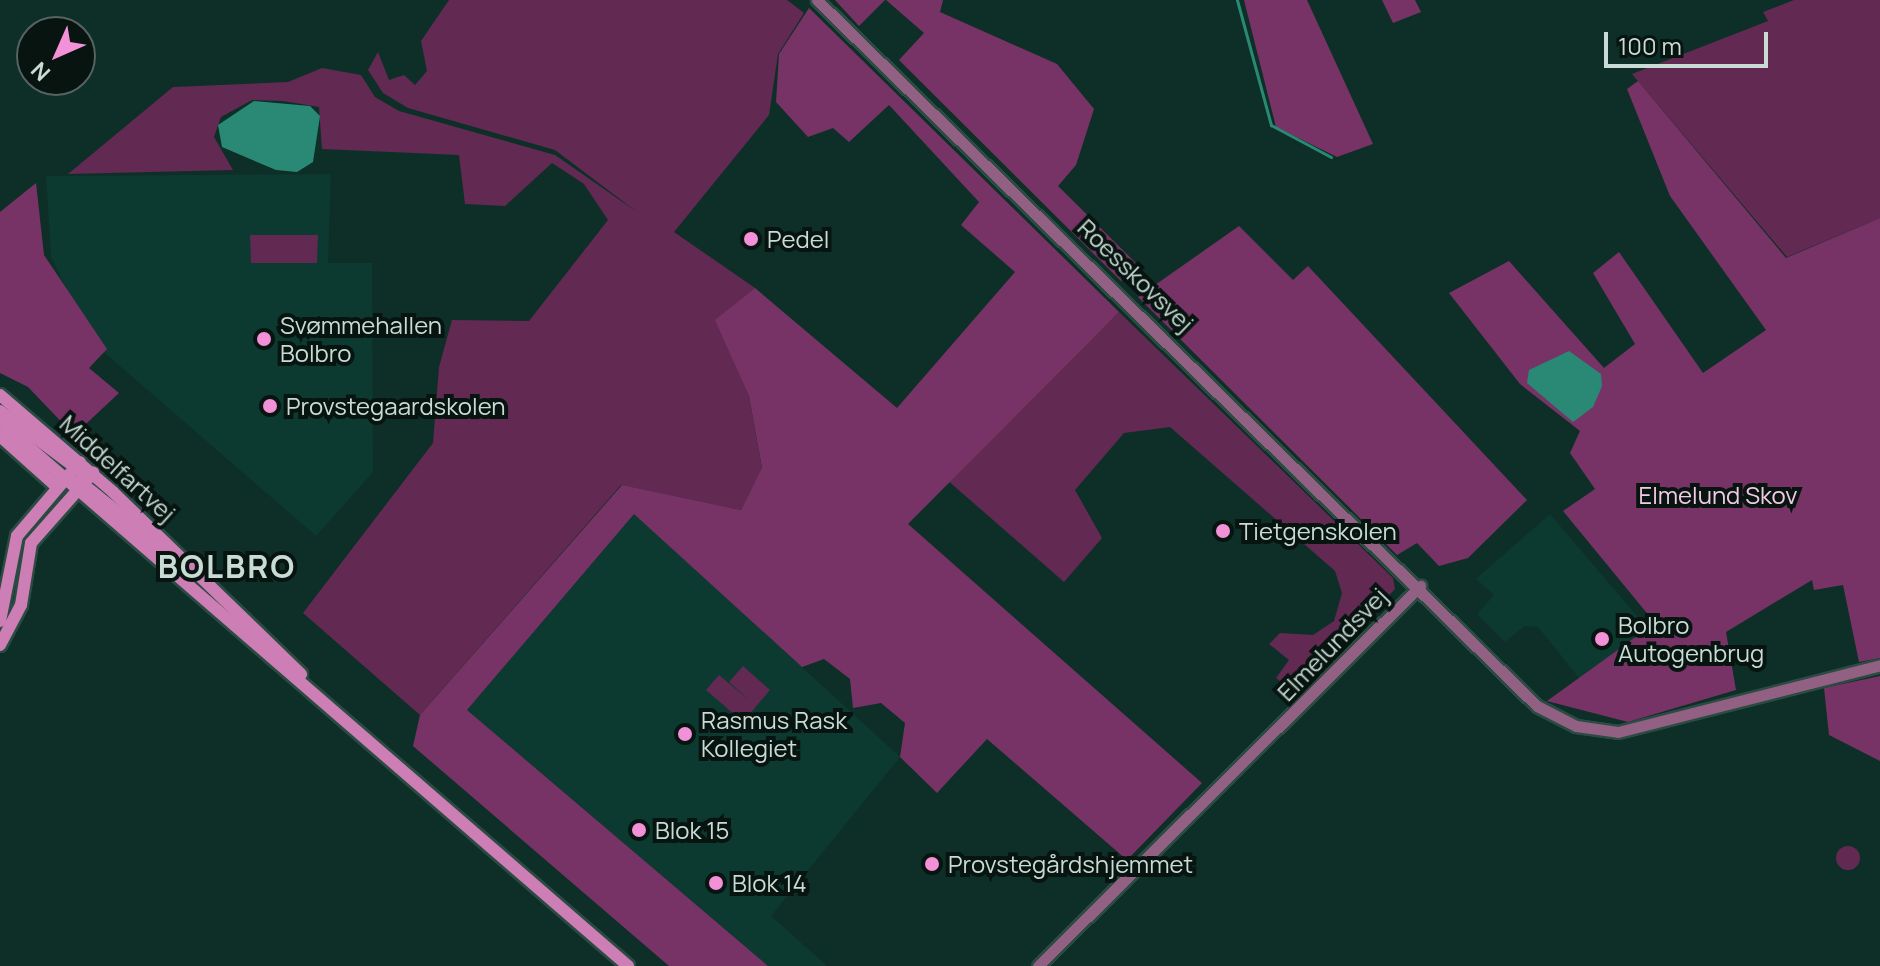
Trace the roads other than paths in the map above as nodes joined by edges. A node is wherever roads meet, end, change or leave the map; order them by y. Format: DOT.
graph roads {
  1 [pos="817,0"];
  2 [pos="0,395"];
  3 [pos="0,411"];
  4 [pos="0,422"];
  5 [pos="0,436"];
  6 [pos="68,474"];
  7 [pos="85,481"];
  8 [pos="1420,586"];
  9 [pos="0,621"];
  10 [pos="0,645"];
  11 [pos="1880,665"];
  12 [pos="339,713"];
  13 [pos="628,966"];
  14 [pos="1038,966"];
  1 -- 8 [label="street, Roesskovsvej"];
  2 -- 6 [label="main road, Middelfartvej"];
  3 -- 6 [label="main road"];
  4 -- 6 [label="main road, Middelfartvej"];
  5 -- 6 [label="main road"];
  6 -- 7 [label="main road, Middelfartvej"];
  6 -- 7 [label="main road, Middelfartvej"];
  6 -- 9 [label="main road"];
  7 -- 10 [label="main road"];
  7 -- 12 [label="main road, Middelfartvej"];
  7 -- 12 [label="main road, Middelfartvej"];
  8 -- 11 [label="street, Elmelundsvej"];
  8 -- 14 [label="street, Elmelundsvej"];
  12 -- 13 [label="main road, Middelfartvej"];
}
